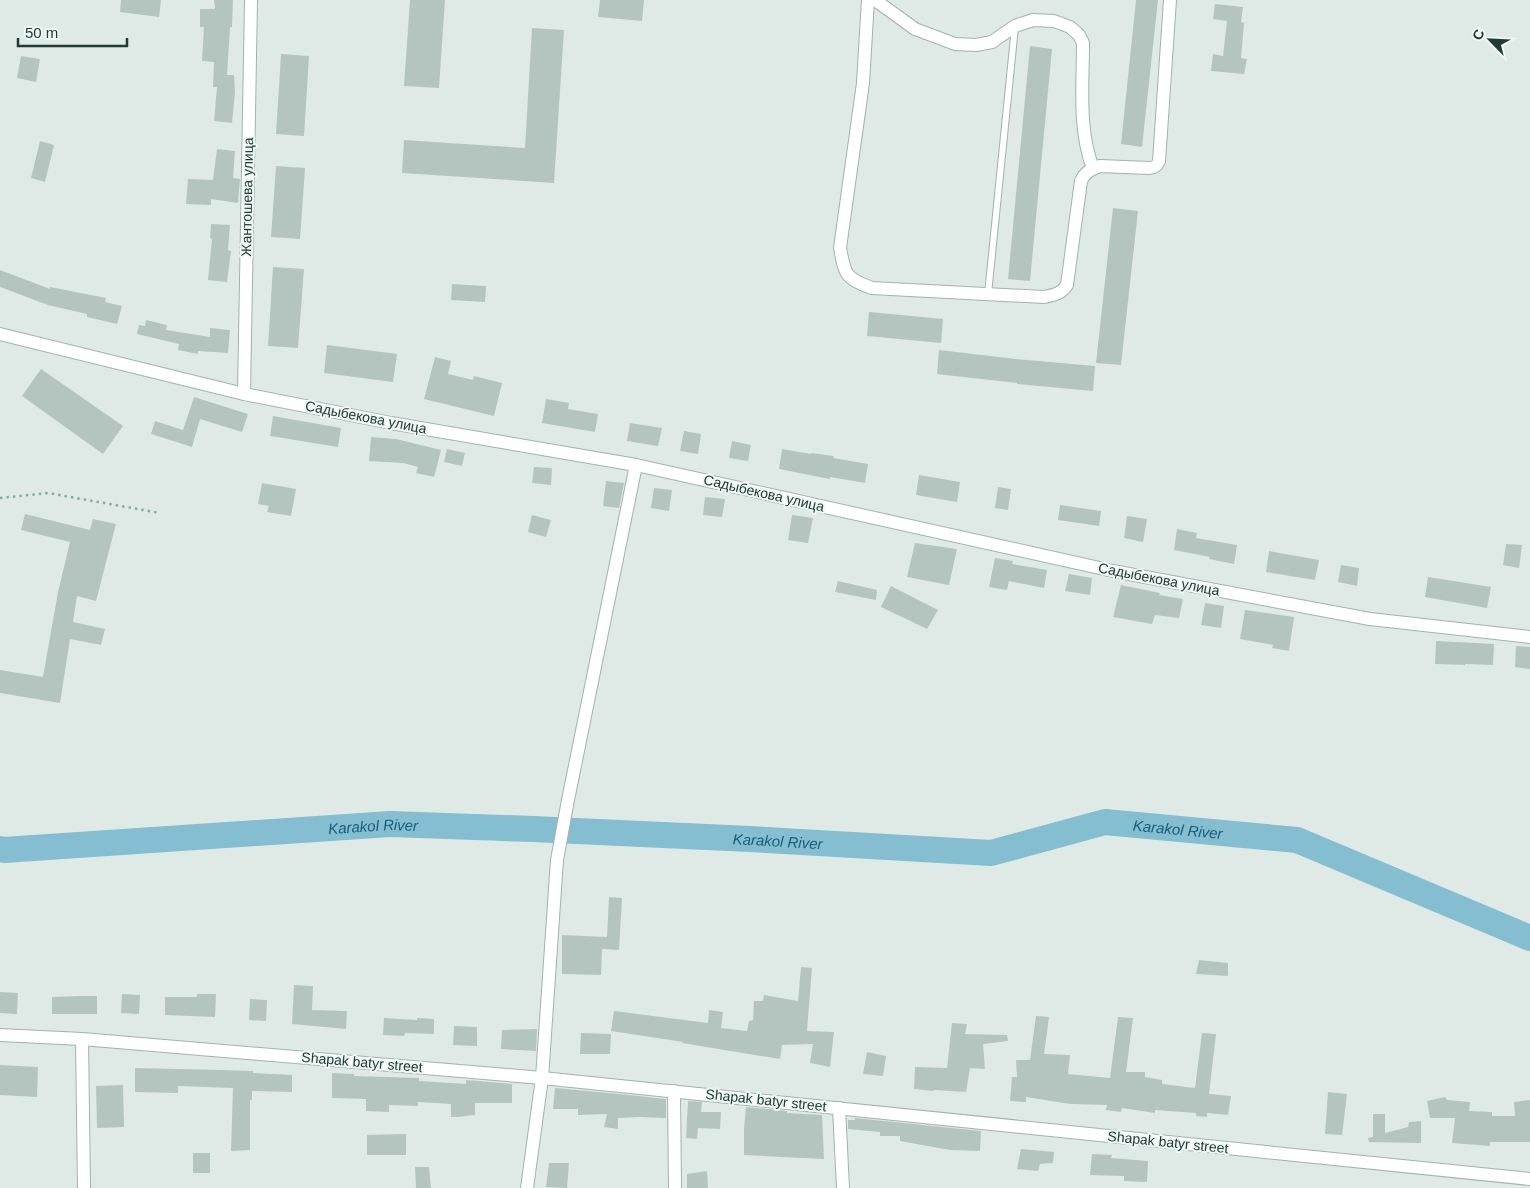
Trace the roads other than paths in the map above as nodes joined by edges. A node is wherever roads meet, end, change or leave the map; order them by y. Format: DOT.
graph roads {
  1 [pos="251,0"];
  2 [pos="868,0"];
  3 [pos="875,0"];
  4 [pos="1170,0"];
  5 [pos="1015,26"];
  6 [pos="1093,168"];
  7 [pos="988,294"];
  8 [pos="0,334"];
  9 [pos="244,394"];
  10 [pos="636,465"];
  11 [pos="1530,637"];
  12 [pos="0,1036"];
  13 [pos="82,1039"];
  14 [pos="542,1078"];
  15 [pos="674,1091"];
  16 [pos="839,1108"];
  17 [pos="1530,1179"];
  18 [pos="84,1188"];
  19 [pos="527,1188"];
  20 [pos="674,1188"];
  21 [pos="843,1188"];
  1 -- 9 [label="street, Жантошева улица"];
  2 -- 7 [label="street"];
  3 -- 5 [label="street"];
  4 -- 6 [label="street"];
  5 -- 6 [label="street"];
  5 -- 7 [label="lane"];
  6 -- 7 [label="street"];
  8 -- 9 [label="street, Садыбекова улица"];
  9 -- 10 [label="street, Садыбекова улица"];
  10 -- 11 [label="street, Садыбекова улица"];
  10 -- 14 [label="street"];
  12 -- 13 [label="street, Shapak batyr street"];
  13 -- 14 [label="street, Shapak batyr street"];
  13 -- 18 [label="street"];
  14 -- 15 [label="street, Shapak batyr street"];
  14 -- 19 [label="street"];
  15 -- 16 [label="street, Shapak batyr street"];
  15 -- 20 [label="street"];
  16 -- 17 [label="street, Shapak batyr street"];
  16 -- 21 [label="street"];
}
